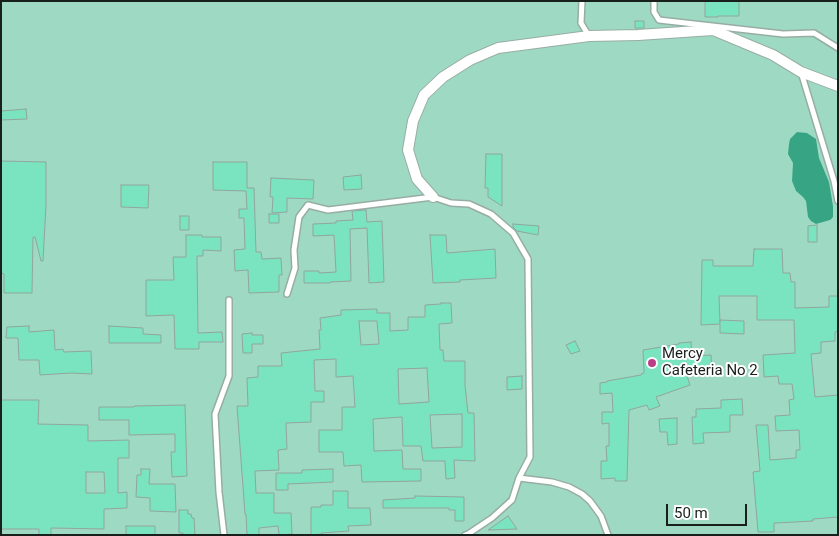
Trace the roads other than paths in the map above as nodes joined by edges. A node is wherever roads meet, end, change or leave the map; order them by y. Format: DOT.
graph roads {
  1 [pos="582,1"];
  2 [pos="654,1"];
  3 [pos="589,36"];
  4 [pos="838,48"];
  5 [pos="801,72"];
  6 [pos="838,86"];
  7 [pos="434,197"];
  8 [pos="838,201"];
  9 [pos="287,294"];
  10 [pos="229,300"];
  11 [pos="519,478"];
  12 [pos="224,535"];
  13 [pos="465,535"];
  14 [pos="608,535"];
  1 -- 3 [label="lane"];
  2 -- 4 [label="lane"];
  3 -- 5 [label="street"];
  3 -- 7 [label="street"];
  5 -- 6 [label="street"];
  5 -- 8 [label="lane"];
  7 -- 9 [label="lane"];
  7 -- 11 [label="lane"];
  10 -- 12 [label="lane"];
  11 -- 13 [label="lane"];
  11 -- 14 [label="lane"];
}
